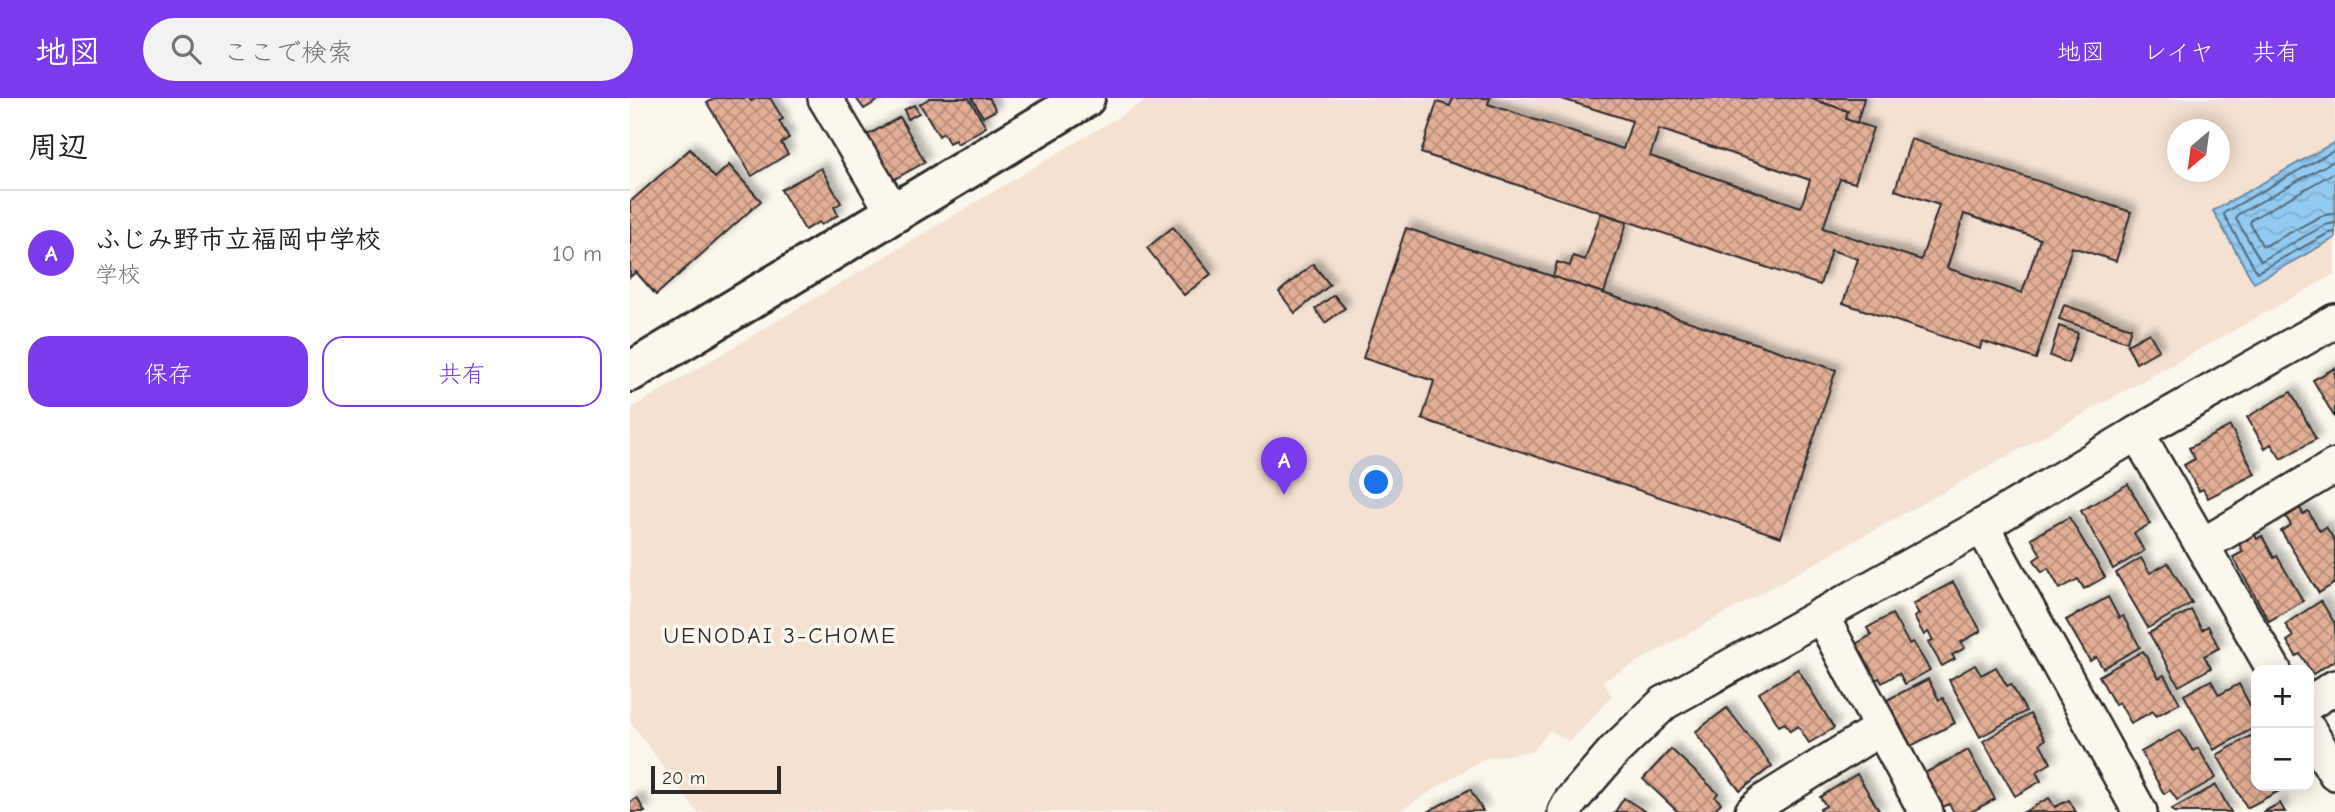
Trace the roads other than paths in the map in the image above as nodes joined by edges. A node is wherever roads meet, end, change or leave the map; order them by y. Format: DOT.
graph roads {
  1 [pos="825,98"];
  2 [pos="1085,98"];
  3 [pos="893,212"];
  4 [pos="2335,321"];
  5 [pos="634,361"];
  6 [pos="2137,433"];
  7 [pos="2335,466"];
  8 [pos="1982,526"];
  9 [pos="2203,545"];
  10 [pos="1821,615"];
  11 [pos="2271,665"];
  12 [pos="2335,687"];
  13 [pos="2314,700"];
  14 [pos="1881,728"];
  15 [pos="2314,738"];
  16 [pos="2335,773"];
  17 [pos="1565,812"];
  18 [pos="1752,812"];
  19 [pos="1926,812"];
  20 [pos="2140,812"];
  1 -- 3 [label="street"];
  2 -- 3 [label="street"];
  3 -- 5 [label="street"];
  4 -- 6 [label="street"];
  6 -- 8 [label="street"];
  6 -- 9 [label="street"];
  7 -- 9 [label="street"];
  8 -- 10 [label="street"];
  8 -- 20 [label="street"];
  9 -- 11 [label="street"];
  10 -- 14 [label="street"];
  10 -- 17 [label="street"];
  12 -- 13 [label="street"];
  14 -- 18 [label="street"];
  14 -- 19 [label="street"];
  15 -- 16 [label="street"];
}
